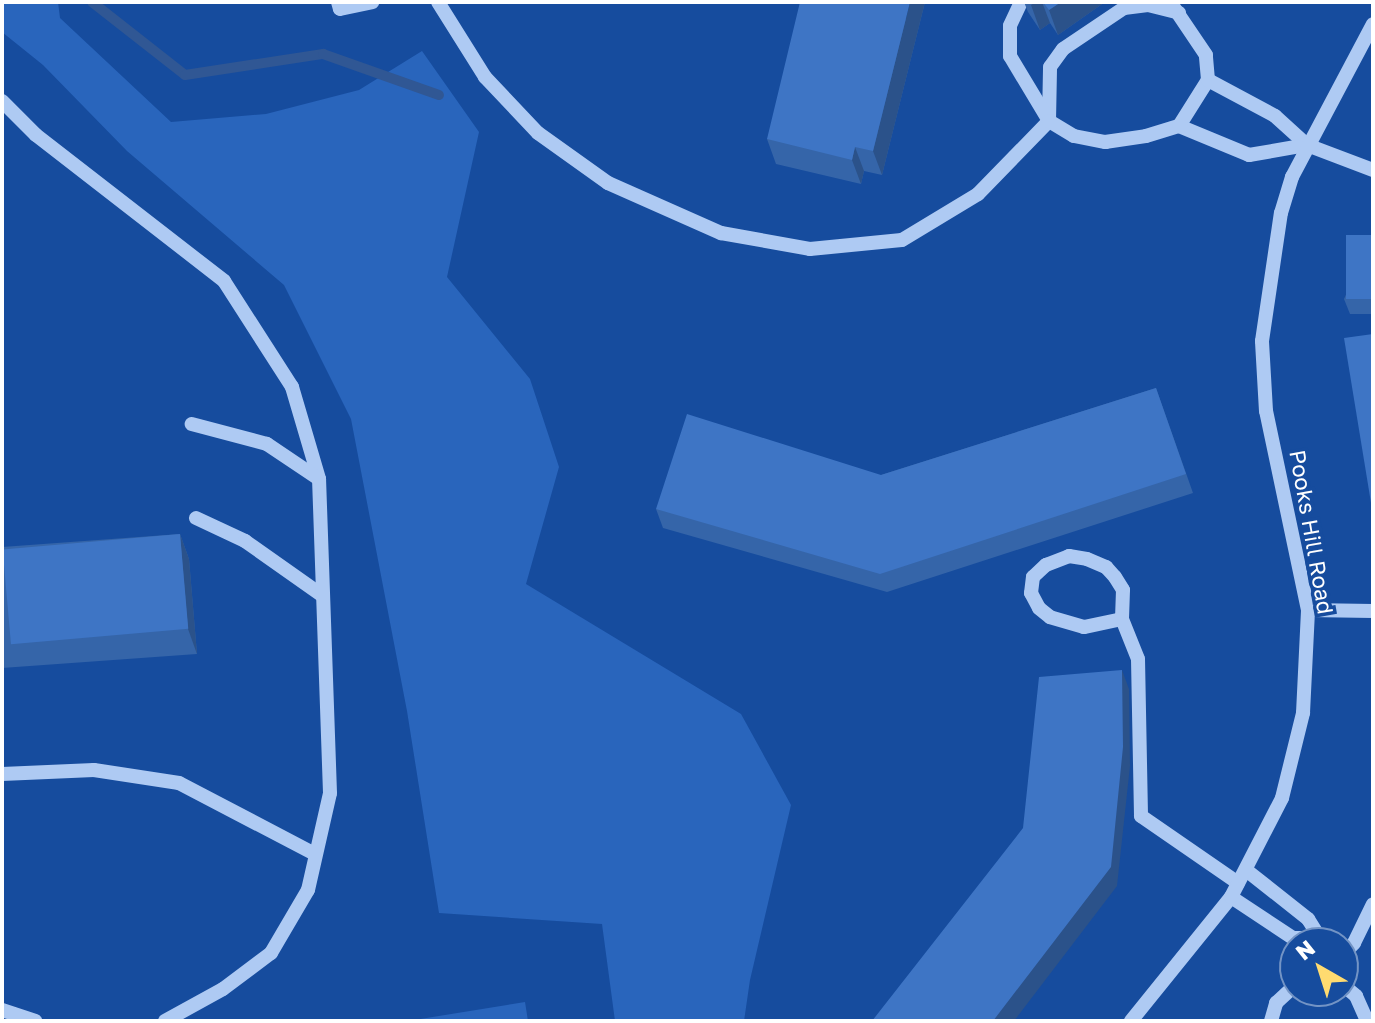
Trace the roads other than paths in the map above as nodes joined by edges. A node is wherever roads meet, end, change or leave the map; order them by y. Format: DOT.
graph roads {
  1 [pos="338,2"];
  2 [pos="372,2"];
  3 [pos="438,2"];
  4 [pos="1021,2"];
  5 [pos="1175,8"];
  6 [pos="1373,24"];
  7 [pos="1208,80"];
  8 [pos="2,101"];
  9 [pos="1049,121"];
  10 [pos="1179,126"];
  11 [pos="1307,145"];
  12 [pos="1373,170"];
  13 [pos="192,424"];
  14 [pos="319,479"];
  15 [pos="196,518"];
  16 [pos="323,596"];
  17 [pos="1308,610"];
  18 [pos="1373,611"];
  19 [pos="1122,619"];
  20 [pos="2,774"];
  21 [pos="315,854"];
  22 [pos="1238,883"];
  23 [pos="1373,904"];
  24 [pos="1282,927"];
  25 [pos="1313,927"];
  26 [pos="1359,933"];
  27 [pos="1279,1000"];
  28 [pos="2,1010"];
  29 [pos="35,1021"];
  30 [pos="165,1021"];
  31 [pos="1131,1021"];
  32 [pos="1271,1021"];
  1 -- 2 [label="street"];
  3 -- 9 [label="street"];
  4 -- 9 [label="street"];
  5 -- 7 [label="street"];
  5 -- 9 [label="street"];
  6 -- 11 [label="street, Pooks Hill Road"];
  7 -- 10 [label="street"];
  7 -- 11 [label="street"];
  8 -- 14 [label="street"];
  9 -- 10 [label="street"];
  10 -- 11 [label="street"];
  11 -- 12 [label="street"];
  11 -- 17 [label="street, Pooks Hill Road"];
  13 -- 14 [label="street"];
  14 -- 16 [label="street"];
  15 -- 16 [label="street"];
  16 -- 21 [label="street"];
  17 -- 18 [label="street"];
  17 -- 22 [label="street, Pooks Hill Road"];
  19 -- 19 [label="street"];
  19 -- 22 [label="street"];
  20 -- 21 [label="street"];
  21 -- 30 [label="street"];
  22 -- 24 [label="street"];
  22 -- 25 [label="street"];
  22 -- 31 [label="street, Pooks Hill Road"];
  23 -- 26 [label="street"];
  27 -- 32 [label="street"];
  28 -- 29 [label="street"];
}
